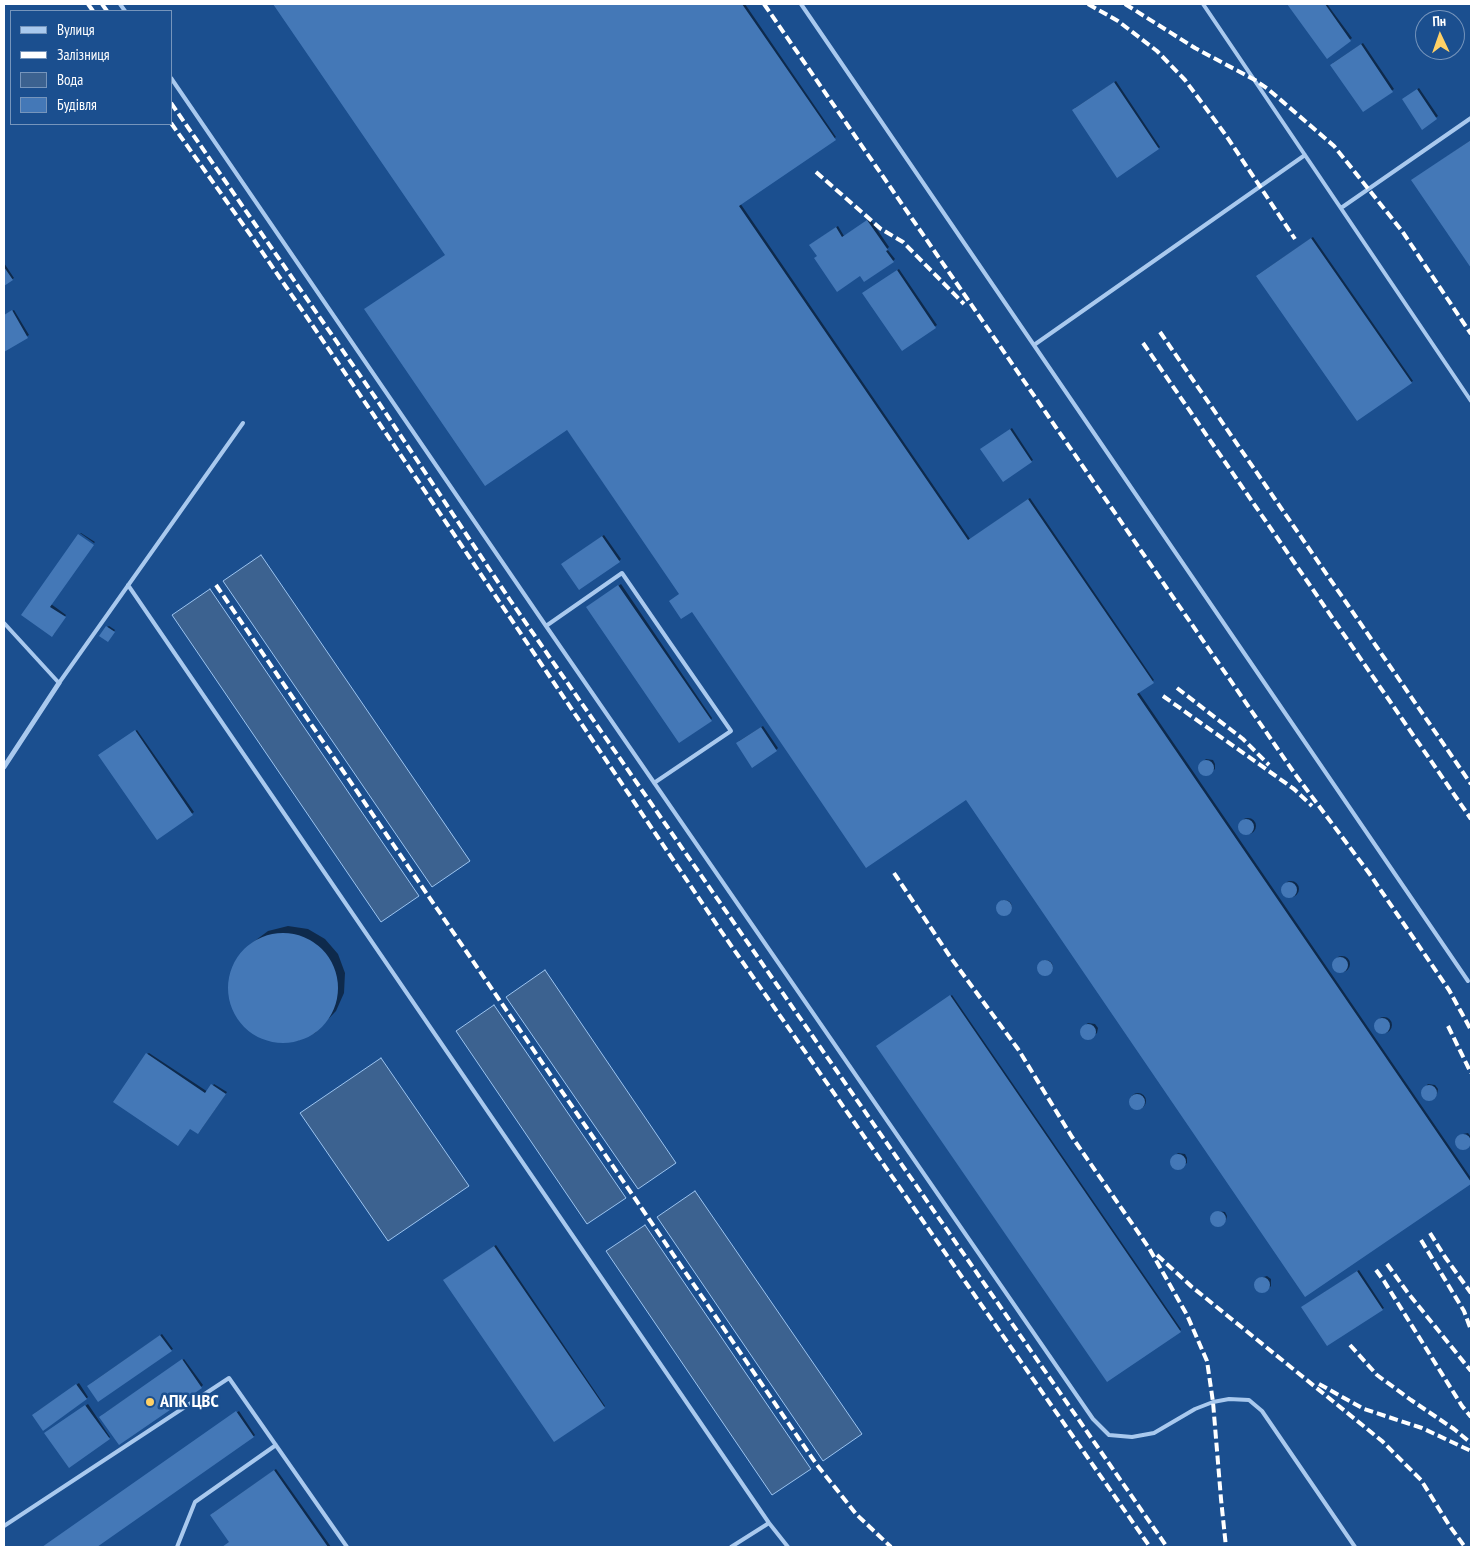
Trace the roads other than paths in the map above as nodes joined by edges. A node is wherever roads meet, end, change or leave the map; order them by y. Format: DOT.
graph roads {
  1 [pos="801,4"];
  2 [pos="1203,4"];
  3 [pos="172,79"];
  4 [pos="1471,118"];
  5 [pos="1306,155"];
  6 [pos="1341,208"];
  7 [pos="1034,345"];
  8 [pos="1471,401"];
  9 [pos="243,423"];
  10 [pos="128,585"];
  11 [pos="4,622"];
  12 [pos="546,626"];
  13 [pos="59,683"];
  14 [pos="4,767"];
  15 [pos="654,783"];
  16 [pos="1468,981"];
  17 [pos="276,1445"];
  18 [pos="768,1522"];
  19 [pos="4,1526"];
  20 [pos="177,1547"];
  21 [pos="348,1547"];
  22 [pos="731,1547"];
  23 [pos="788,1547"];
  24 [pos="1355,1547"];
  1 -- 7 [label="lane"];
  2 -- 5 [label="lane"];
  3 -- 12 [label="lane"];
  4 -- 6 [label="lane"];
  5 -- 6 [label="lane"];
  5 -- 7 [label="lane"];
  6 -- 8 [label="lane"];
  7 -- 16 [label="lane"];
  9 -- 10 [label="lane"];
  10 -- 13 [label="lane"];
  10 -- 18 [label="lane"];
  11 -- 13 [label="lane"];
  12 -- 15 [label="lane"];
  12 -- 15 [label="lane"];
  13 -- 14 [label="street"];
  15 -- 24 [label="lane"];
  17 -- 19 [label="lane"];
  17 -- 20 [label="lane"];
  17 -- 21 [label="lane"];
  18 -- 22 [label="lane"];
  18 -- 23 [label="lane"];
}
